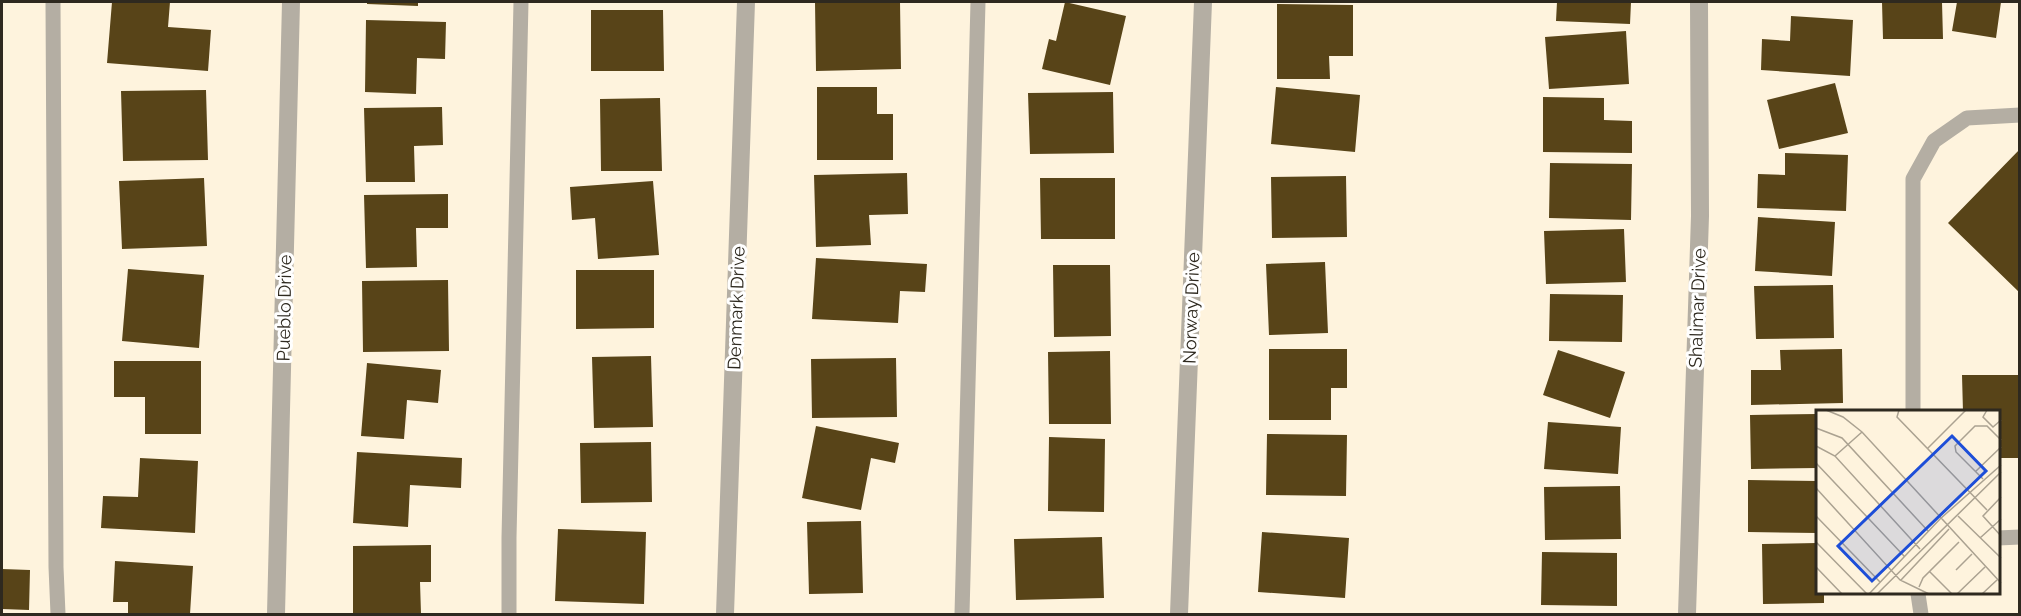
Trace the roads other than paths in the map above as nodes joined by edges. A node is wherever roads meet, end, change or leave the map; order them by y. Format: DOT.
graph roads {
  1 [pos="53,2"];
  2 [pos="291,2"];
  3 [pos="521,2"];
  4 [pos="746,2"];
  5 [pos="978,2"];
  6 [pos="1203,2"];
  7 [pos="1699,2"];
  8 [pos="2019,115"];
  9 [pos="1913,410"];
  10 [pos="2019,537"];
  11 [pos="2000,538"];
  12 [pos="1918,595"];
  13 [pos="58,615"];
  14 [pos="276,615"];
  15 [pos="509,615"];
  16 [pos="725,615"];
  17 [pos="962,615"];
  18 [pos="1179,615"];
  19 [pos="1687,615"];
  20 [pos="1921,615"];
  1 -- 13 [label="lane"];
  2 -- 14 [label="street, Pueblo Drive"];
  3 -- 15 [label="lane"];
  4 -- 16 [label="street, Denmark Drive"];
  5 -- 17 [label="lane"];
  6 -- 18 [label="street, Norway Drive"];
  7 -- 19 [label="street, Shalimar Drive"];
  8 -- 9 [label="lane"];
  10 -- 11 [label="lane"];
  12 -- 20 [label="lane"];
}
